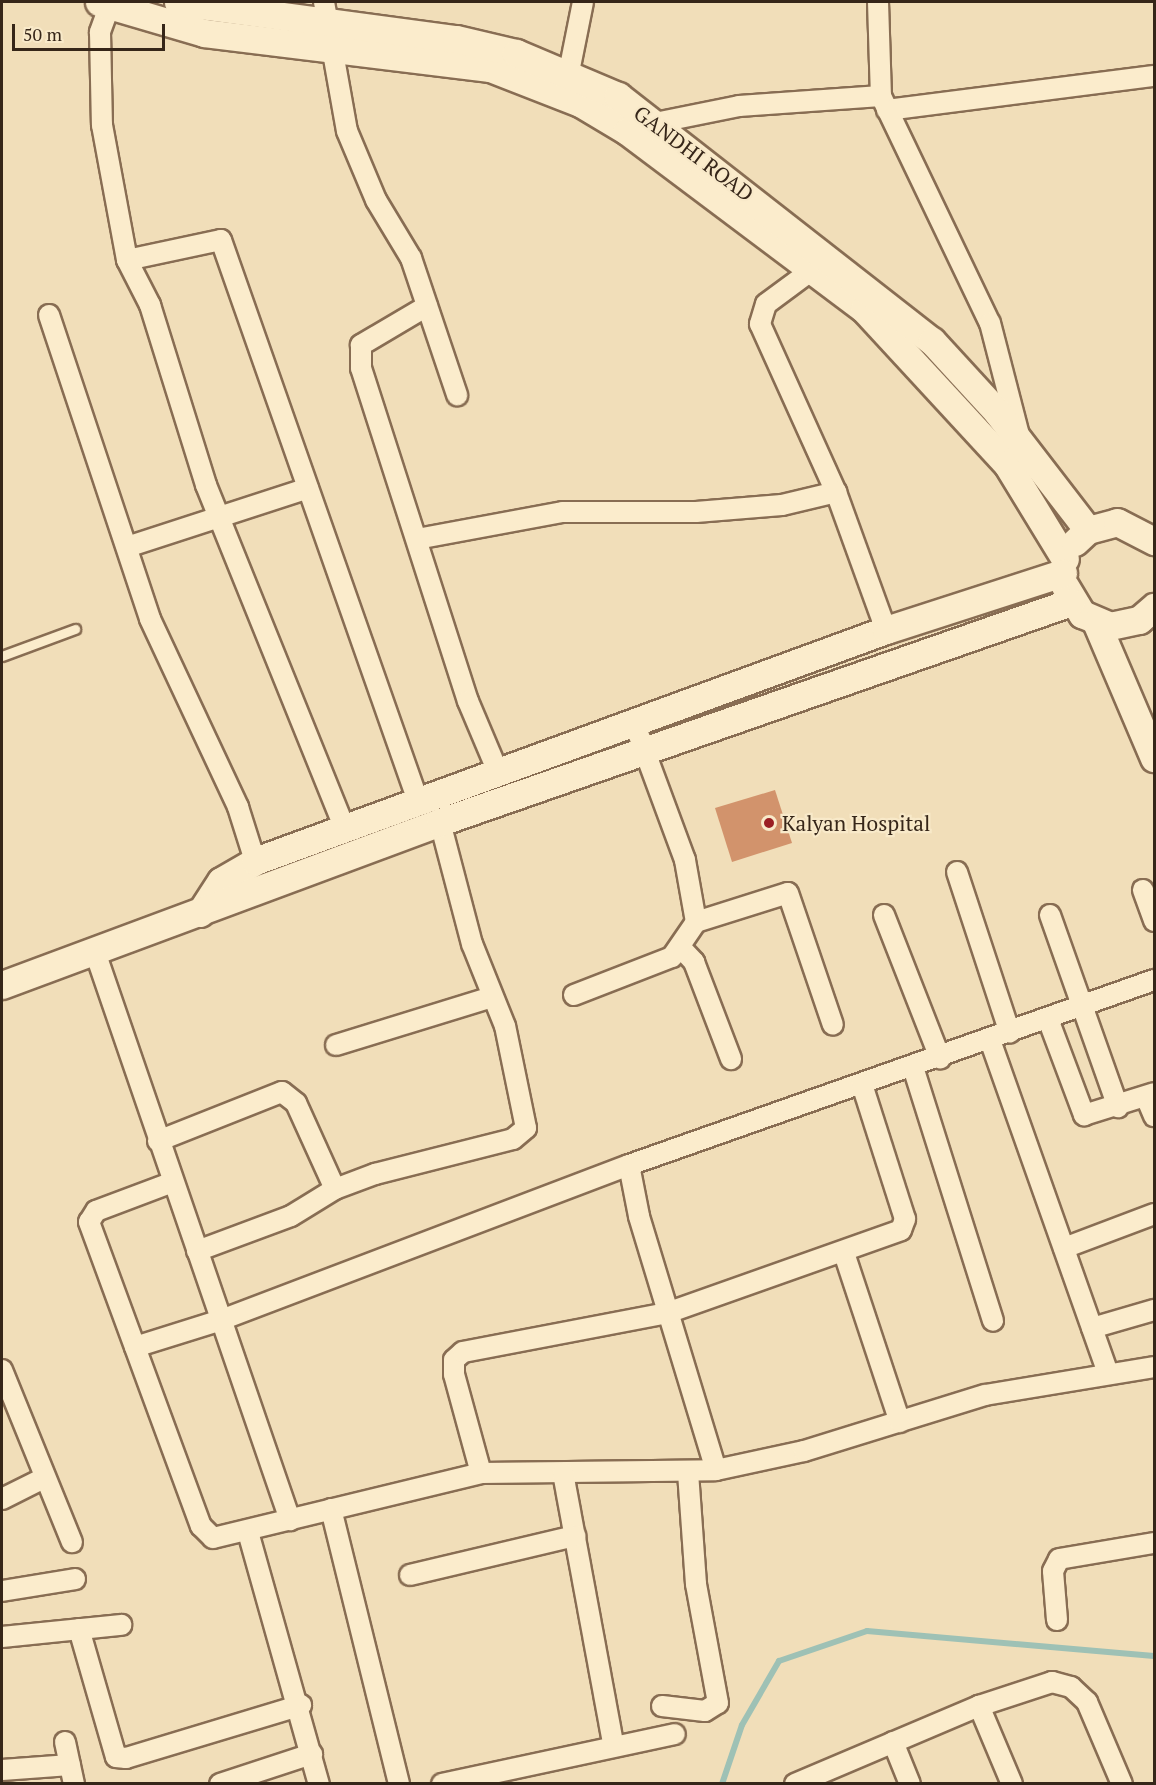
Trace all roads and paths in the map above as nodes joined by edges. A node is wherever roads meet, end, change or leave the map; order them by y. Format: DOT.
graph roads {
  1 [pos="178,2"];
  2 [pos="583,2"];
  3 [pos="878,2"];
  4 [pos="104,4"];
  5 [pos="232,7"];
  6 [pos="325,24"];
  7 [pos="569,72"];
  8 [pos="1155,76"];
  9 [pos="884,103"];
  10 [pos="656,123"];
  11 [pos="127,260"];
  12 [pos="812,270"];
  13 [pos="427,306"];
  14 [pos="49,315"];
  15 [pos="457,395"];
  16 [pos="1014,454"];
  17 [pos="308,488"];
  18 [pos="836,492"];
  19 [pos="218,516"];
  20 [pos="1088,530"];
  21 [pos="417,539"];
  22 [pos="1155,541"];
  23 [pos="130,546"];
  24 [pos="1064,566"];
  25 [pos="1071,602"];
  26 [pos="1155,607"];
  27 [pos="1096,622"];
  28 [pos="75,629"];
  29 [pos="886,630"];
  30 [pos="2,656"];
  31 [pos="634,722"];
  32 [pos="642,751"];
  33 [pos="1155,758"];
  34 [pos="498,772"];
  35 [pos="418,801"];
  36 [pos="440,822"];
  37 [pos="344,827"];
  38 [pos="255,861"];
  39 [pos="957,872"];
  40 [pos="1143,890"];
  41 [pos="200,913"];
  42 [pos="884,915"];
  43 [pos="1050,915"];
  44 [pos="1155,921"];
  45 [pos="696,922"];
  46 [pos="94,948"];
  47 [pos="682,949"];
  48 [pos="1155,980"];
  49 [pos="2,985"];
  50 [pos="574,994"];
  51 [pos="492,997"];
  52 [pos="1084,1006"];
  53 [pos="1048,1019"];
  54 [pos="833,1025"];
  55 [pos="1010,1033"];
  56 [pos="990,1040"];
  57 [pos="336,1045"];
  58 [pos="940,1058"];
  59 [pos="731,1059"];
  60 [pos="913,1067"];
  61 [pos="862,1084"];
  62 [pos="1150,1095"];
  63 [pos="1118,1107"];
  64 [pos="1155,1116"];
  65 [pos="158,1141"];
  66 [pos="629,1165"];
  67 [pos="172,1182"];
  68 [pos="335,1189"];
  69 [pos="1155,1214"];
  70 [pos="1064,1248"];
  71 [pos="196,1251"];
  72 [pos="844,1253"];
  73 [pos="1155,1310"];
  74 [pos="667,1313"];
  75 [pos="221,1320"];
  76 [pos="993,1322"];
  77 [pos="1092,1328"];
  78 [pos="135,1347"];
  79 [pos="1155,1367"];
  80 [pos="2,1370"];
  81 [pos="1108,1372"];
  82 [pos="900,1422"];
  83 [pos="716,1470"];
  84 [pos="688,1472"];
  85 [pos="481,1473"];
  86 [pos="564,1473"];
  87 [pos="42,1479"];
  88 [pos="2,1499"];
  89 [pos="331,1509"];
  90 [pos="290,1520"];
  91 [pos="248,1532"];
  92 [pos="575,1536"];
  93 [pos="72,1542"];
  94 [pos="1155,1543"];
  95 [pos="410,1575"];
  96 [pos="75,1579"];
  97 [pos="2,1591"];
  98 [pos="1057,1620"];
  99 [pos="121,1625"];
  100 [pos="79,1629"];
  101 [pos="2,1637"];
  102 [pos="301,1705"];
  103 [pos="662,1706"];
  104 [pos="979,1706"];
  105 [pos="675,1734"];
  106 [pos="65,1742"];
  107 [pos="892,1742"];
  108 [pos="614,1743"];
  109 [pos="312,1754"];
  110 [pos="2,1770"];
  111 [pos="72,1774"];
  112 [pos="220,1784"];
  113 [pos="319,1784"];
  114 [pos="399,1784"];
  115 [pos="442,1784"];
  116 [pos="795,1784"];
  117 [pos="910,1784"];
  118 [pos="1012,1784"];
  119 [pos="1122,1784"];
  1 -- 5 [label="main road, GANDHI ROAD"];
  2 -- 7 [label="street"];
  3 -- 9 [label="street"];
  4 -- 6 [label="main road"];
  4 -- 11 [label="street"];
  5 -- 6 [label="main road, GANDHI ROAD"];
  6 -- 7 [label="main road, GANDHI ROAD"];
  6 -- 12 [label="main road"];
  6 -- 13 [label="street"];
  7 -- 10 [label="main road, GANDHI ROAD"];
  8 -- 9 [label="street"];
  9 -- 10 [label="street"];
  9 -- 16 [label="street"];
  10 -- 16 [label="main road, GANDHI ROAD"];
  11 -- 17 [label="street"];
  11 -- 19 [label="street"];
  12 -- 16 [label="main road"];
  12 -- 18 [label="street"];
  13 -- 15 [label="street"];
  13 -- 21 [label="street"];
  14 -- 23 [label="street"];
  16 -- 20 [label="main road, GANDHI ROAD"];
  16 -- 24 [label="main road"];
  17 -- 19 [label="street"];
  17 -- 35 [label="street"];
  18 -- 21 [label="street"];
  18 -- 29 [label="street"];
  19 -- 23 [label="street"];
  19 -- 37 [label="street"];
  20 -- 22 [label="main road"];
  20 -- 24 [label="main road"];
  21 -- 34 [label="street"];
  23 -- 38 [label="street"];
  24 -- 25 [label="main road"];
  24 -- 29 [label="main road"];
  25 -- 27 [label="main road"];
  25 -- 32 [label="main road"];
  26 -- 27 [label="main road"];
  27 -- 33 [label="main road"];
  28 -- 30 [label="lane"];
  29 -- 31 [label="main road"];
  31 -- 32 [label="street"];
  31 -- 34 [label="main road"];
  32 -- 36 [label="main road"];
  32 -- 45 [label="street"];
  34 -- 35 [label="main road"];
  35 -- 37 [label="main road"];
  36 -- 41 [label="main road"];
  36 -- 51 [label="street"];
  37 -- 38 [label="main road"];
  38 -- 41 [label="main road"];
  39 -- 55 [label="street"];
  40 -- 44 [label="street"];
  41 -- 46 [label="main road"];
  42 -- 58 [label="street"];
  43 -- 52 [label="street"];
  45 -- 47 [label="street"];
  45 -- 54 [label="street"];
  46 -- 49 [label="main road"];
  46 -- 65 [label="street"];
  47 -- 50 [label="street"];
  47 -- 59 [label="street"];
  48 -- 52 [label="street"];
  51 -- 57 [label="street"];
  51 -- 68 [label="street"];
  52 -- 53 [label="street"];
  52 -- 63 [label="street"];
  53 -- 55 [label="street"];
  53 -- 63 [label="street"];
  55 -- 56 [label="street"];
  56 -- 58 [label="street"];
  56 -- 70 [label="street"];
  58 -- 60 [label="street"];
  60 -- 61 [label="street"];
  60 -- 76 [label="street"];
  61 -- 66 [label="street"];
  61 -- 72 [label="street"];
  62 -- 63 [label="street"];
  62 -- 64 [label="street"];
  65 -- 67 [label="street"];
  65 -- 68 [label="street"];
  66 -- 74 [label="street"];
  66 -- 75 [label="street"];
  67 -- 71 [label="street"];
  67 -- 78 [label="street"];
  68 -- 71 [label="street"];
  69 -- 70 [label="street"];
  70 -- 77 [label="street"];
  71 -- 75 [label="street"];
  72 -- 74 [label="street"];
  72 -- 82 [label="street"];
  73 -- 77 [label="street"];
  74 -- 83 [label="street"];
  74 -- 85 [label="street"];
  75 -- 78 [label="street"];
  75 -- 90 [label="street"];
  77 -- 81 [label="street"];
  78 -- 91 [label="street"];
  79 -- 81 [label="street"];
  80 -- 87 [label="street"];
  81 -- 82 [label="street"];
  82 -- 83 [label="street"];
  83 -- 84 [label="street"];
  84 -- 86 [label="street"];
  84 -- 103 [label="street"];
  85 -- 86 [label="street"];
  85 -- 89 [label="street"];
  86 -- 92 [label="street"];
  87 -- 88 [label="street"];
  87 -- 93 [label="street"];
  89 -- 90 [label="street"];
  89 -- 114 [label="street"];
  90 -- 91 [label="street"];
  91 -- 102 [label="street"];
  92 -- 95 [label="street"];
  92 -- 108 [label="street"];
  94 -- 98 [label="street"];
  96 -- 97 [label="street"];
  99 -- 100 [label="street"];
  100 -- 101 [label="street"];
  100 -- 102 [label="street"];
  102 -- 109 [label="street"];
  104 -- 107 [label="street"];
  104 -- 118 [label="street"];
  104 -- 119 [label="street"];
  105 -- 108 [label="street"];
  106 -- 111 [label="street"];
  107 -- 116 [label="street"];
  107 -- 117 [label="street"];
  108 -- 115 [label="street"];
  109 -- 112 [label="street"];
  109 -- 113 [label="street"];
  110 -- 111 [label="street"];
}
